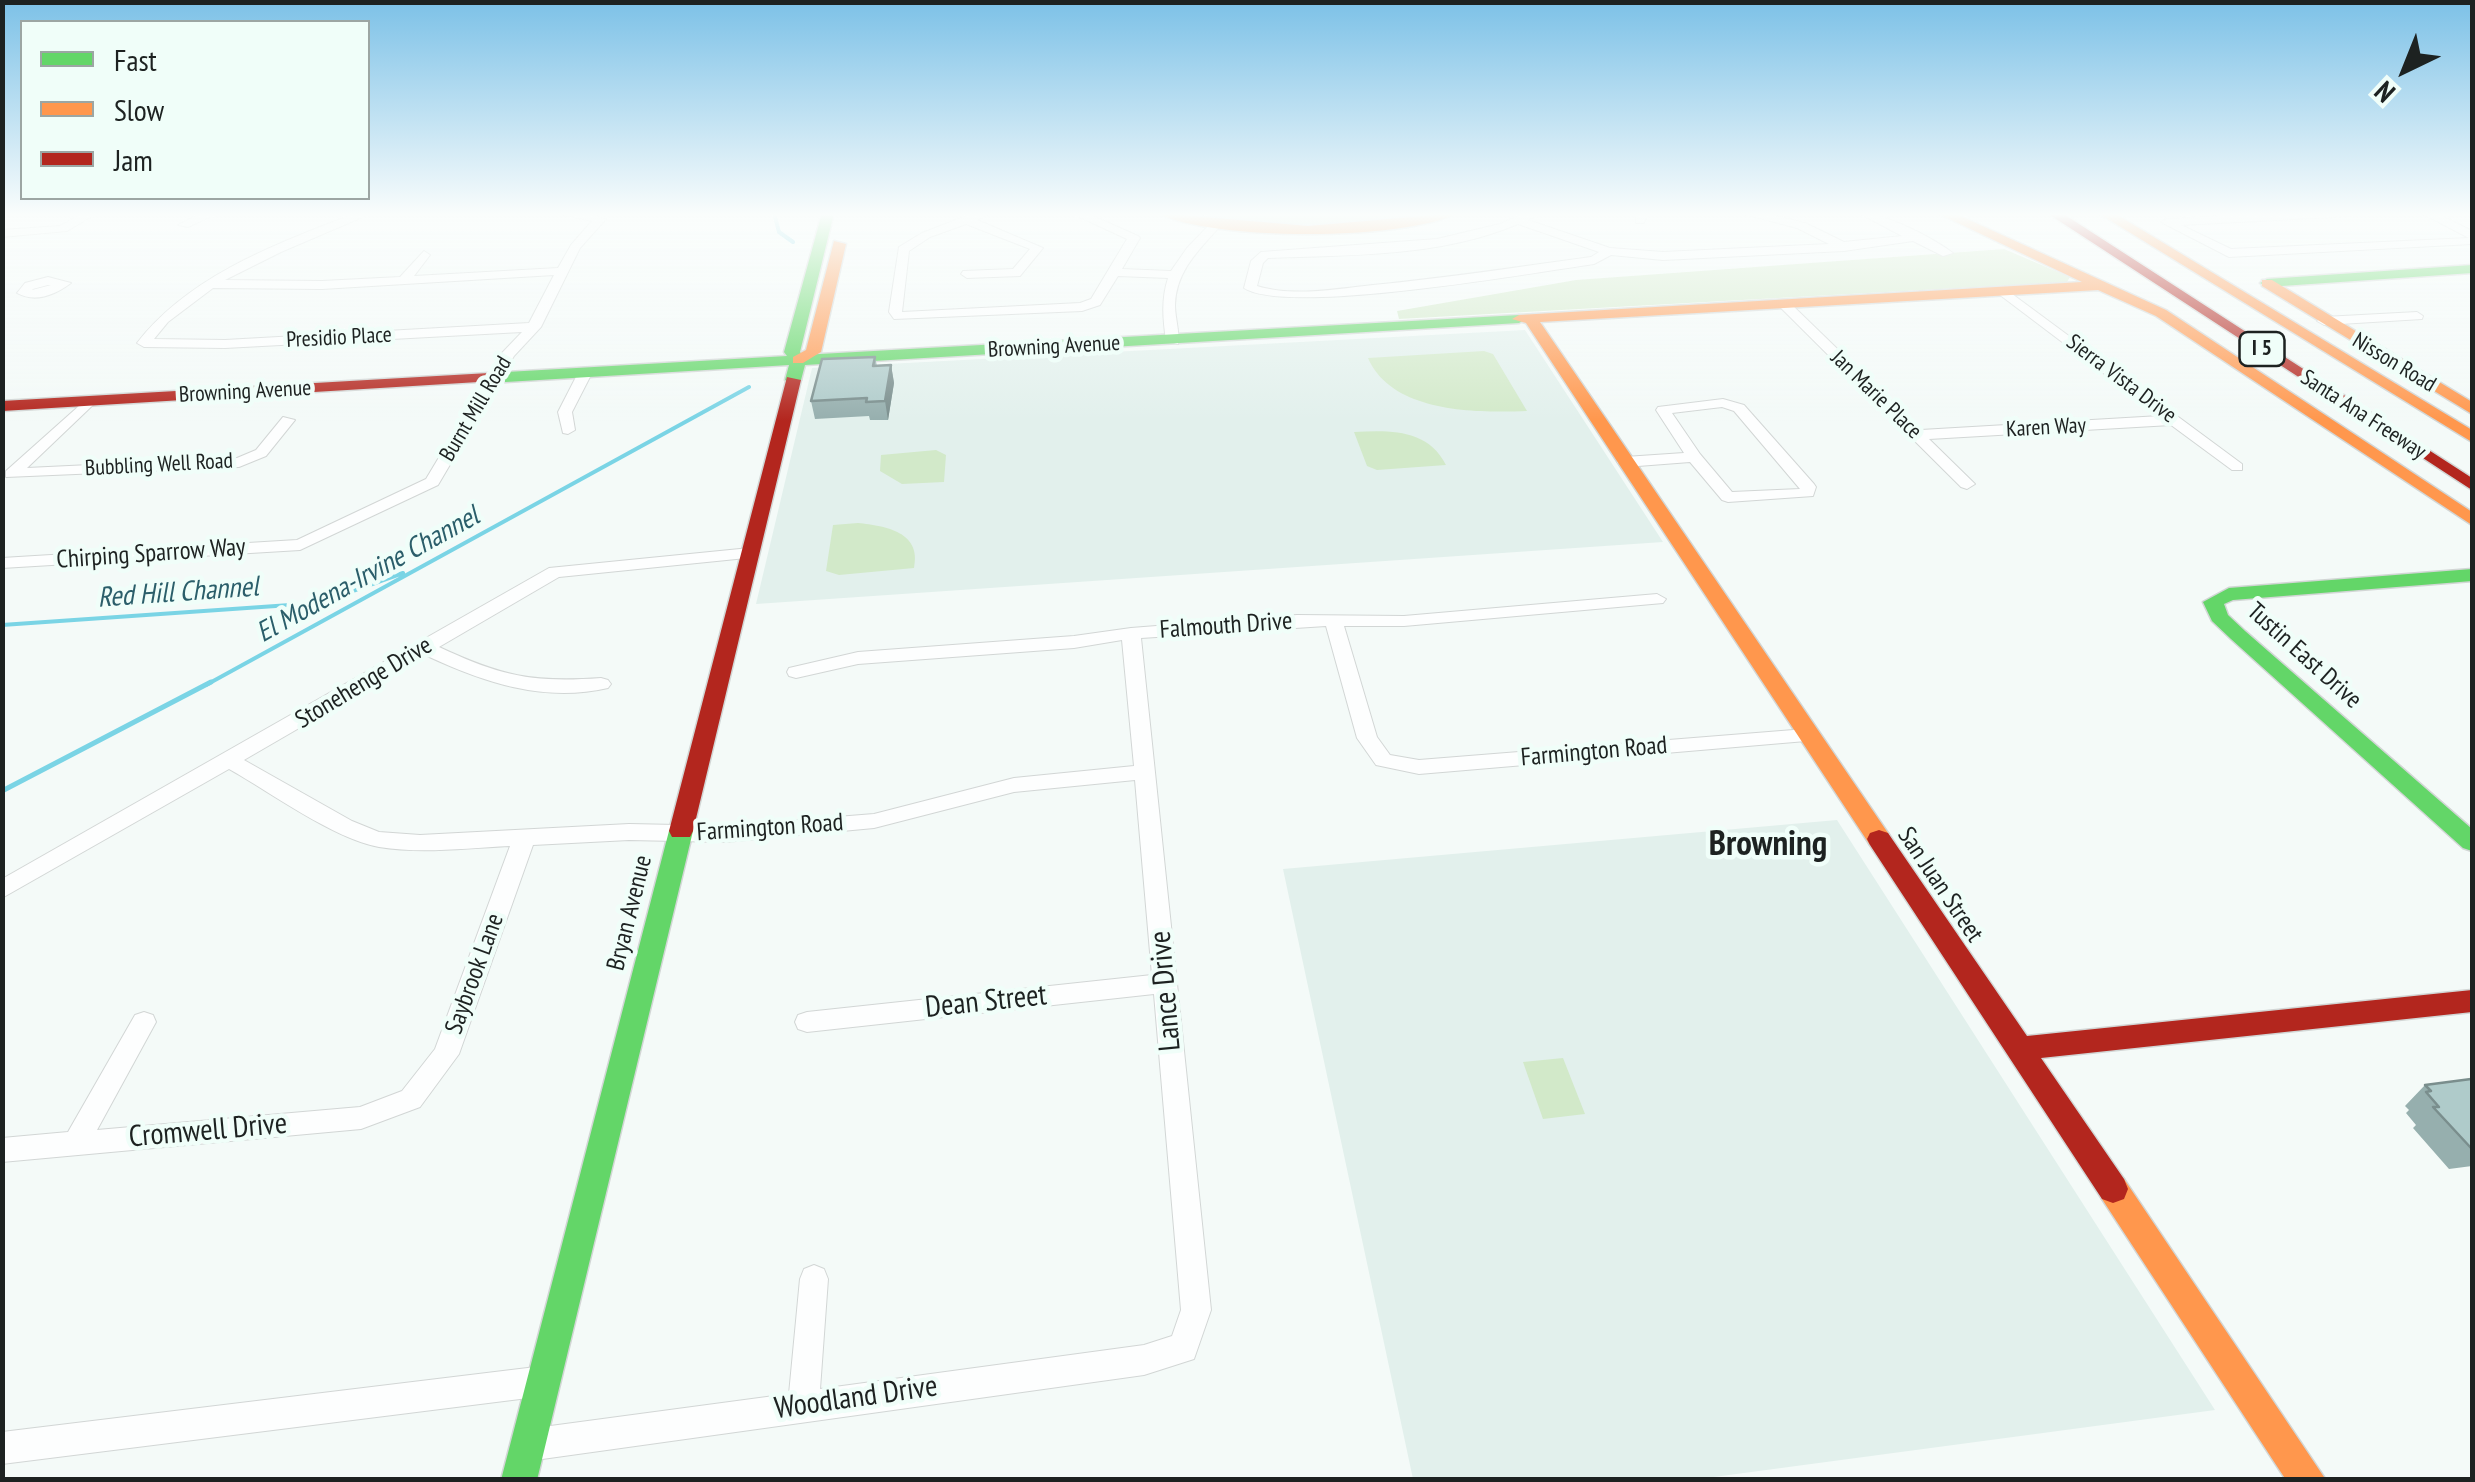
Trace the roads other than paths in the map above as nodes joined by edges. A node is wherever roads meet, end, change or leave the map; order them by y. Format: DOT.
graph roads {
  1 [pos="214,282"];
  2 [pos="282,282"];
  3 [pos="560,282"];
  4 [pos="810,282"];
  5 [pos="830,282"];
  6 [pos="899,282"];
  7 [pos="1105,282"];
  8 [pos="1172,282"];
  9 [pos="1250,282"];
  10 [pos="1439,282"];
  11 [pos="2100,282"];
  12 [pos="2158,282"];
  13 [pos="2216,282"];
  14 [pos="2279,282"];
  15 [pos="211,284"];
  16 [pos="2104,284"];
  17 [pos="24,288"];
  18 [pos="2,290"];
  19 [pos="2004,292"];
  20 [pos="1785,306"];
  21 [pos="2417,316"];
  22 [pos="1531,320"];
  23 [pos="2324,321"];
  24 [pos="534,327"];
  25 [pos="1173,341"];
  26 [pos="798,360"];
  27 [pos="585,373"];
  28 [pos="493,378"];
  29 [pos="89,401"];
  30 [pos="2,406"];
  31 [pos="2472,409"];
  32 [pos="288,420"];
  33 [pos="2174,420"];
  34 [pos="568,430"];
  35 [pos="1917,435"];
  36 [pos="2472,437"];
  37 [pos="1694,457"];
  38 [pos="1625,462"];
  39 [pos="2237,467"];
  40 [pos="8,478"];
  41 [pos="1967,484"];
  42 [pos="2472,485"];
  43 [pos="2472,520"];
  44 [pos="300,545"];
  45 [pos="750,553"];
  46 [pos="2,563"];
  47 [pos="2472,574"];
  48 [pos="1658,599"];
  49 [pos="1332,620"];
  50 [pos="1131,633"];
  51 [pos="424,647"];
  52 [pos="796,672"];
  53 [pos="600,684"];
  54 [pos="1806,735"];
  55 [pos="231,762"];
  56 [pos="1145,772"];
  57 [pos="677,833"];
  58 [pos="523,841"];
  59 [pos="2472,842"];
  60 [pos="2,890"];
  61 [pos="1165,983"];
  62 [pos="2472,1002"];
  63 [pos="144,1022"];
  64 [pos="806,1022"];
  65 [pos="2018,1049"];
  66 [pos="411,1099"];
  67 [pos="77,1142"];
  68 [pos="2,1150"];
  69 [pos="814,1280"];
  70 [pos="1183,1348"];
  71 [pos="544,1381"];
  72 [pos="803,1405"];
  73 [pos="528,1446"];
  74 [pos="2,1448"];
  75 [pos="519,1480"];
  76 [pos="2308,1480"];
  1 -- 15 [label="street"];
  2 -- 15 [label="street"];
  3 -- 24 [label="street, Burnt Mill Road"];
  4 -- 26 [label="main road, Bryan Avenue"];
  5 -- 26 [label="main road, Bryan Avenue"];
  6 -- 7 [label="street"];
  8 -- 25 [label="street"];
  9 -- 10 [label="street"];
  11 -- 16 [label="main road"];
  12 -- 42 [label="main road, Santa Ana Freeway / I 5"];
  13 -- 36 [label="main road, Santa Ana Freeway / I 5"];
  14 -- 23 [label="main road, Nisson Road"];
  15 -- 24 [label="street, Presidio Place"];
  16 -- 19 [label="main road, Browning Avenue"];
  16 -- 43 [label="main road"];
  17 -- 18 [label="street"];
  19 -- 20 [label="main road, Browning Avenue"];
  19 -- 33 [label="street, Sierra Vista Drive"];
  20 -- 22 [label="main road, Browning Avenue"];
  20 -- 35 [label="street, Jan Marie Place"];
  21 -- 23 [label="street"];
  22 -- 25 [label="main road, Browning Avenue"];
  22 -- 38 [label="main road, San Juan Street"];
  23 -- 31 [label="main road, Nisson Road"];
  24 -- 28 [label="street, Burnt Mill Road"];
  25 -- 26 [label="main road, Browning Avenue"];
  26 -- 27 [label="main road, Browning Avenue"];
  26 -- 45 [label="main road, Bryan Avenue"];
  27 -- 28 [label="main road, Browning Avenue"];
  27 -- 34 [label="street"];
  28 -- 29 [label="main road, Browning Avenue"];
  28 -- 44 [label="street, Burnt Mill Road"];
  29 -- 30 [label="main road, Browning Avenue"];
  29 -- 40 [label="street"];
  32 -- 40 [label="street, Bubbling Well Road"];
  33 -- 35 [label="street, Karen Way"];
  33 -- 39 [label="street, Sierra Vista Drive"];
  35 -- 41 [label="street, Jan Marie Place"];
  37 -- 37 [label="street"];
  37 -- 38 [label="street"];
  38 -- 54 [label="main road, San Juan Street"];
  44 -- 46 [label="street, Chirping Sparrow Way"];
  45 -- 51 [label="street, Stonehenge Drive"];
  45 -- 57 [label="main road, Bryan Avenue"];
  47 -- 59 [label="main road, Tustin East Drive"];
  48 -- 49 [label="street, Falmouth Drive"];
  49 -- 50 [label="street, Falmouth Drive"];
  49 -- 54 [label="street, Farmington Road"];
  50 -- 52 [label="street, Falmouth Drive"];
  50 -- 56 [label="street, Lance Drive"];
  51 -- 53 [label="street"];
  51 -- 55 [label="street, Stonehenge Drive"];
  54 -- 65 [label="main road, San Juan Street"];
  55 -- 58 [label="street, Farmington Road"];
  55 -- 60 [label="street, Stonehenge Drive"];
  56 -- 57 [label="street, Farmington Road"];
  56 -- 61 [label="street, Lance Drive"];
  57 -- 58 [label="street, Farmington Road"];
  57 -- 71 [label="main road, Bryan Avenue"];
  58 -- 66 [label="street, Saybrook Lane"];
  61 -- 64 [label="street, Dean Street"];
  61 -- 70 [label="street, Lance Drive"];
  62 -- 65 [label="main road"];
  63 -- 67 [label="street"];
  65 -- 76 [label="main road, San Juan Street"];
  66 -- 67 [label="street, Cromwell Drive"];
  67 -- 68 [label="street, Cromwell Drive"];
  69 -- 72 [label="street"];
  70 -- 72 [label="street, Woodland Drive"];
  71 -- 73 [label="main road, Bryan Avenue"];
  71 -- 74 [label="street"];
  72 -- 73 [label="street, Woodland Drive"];
  73 -- 75 [label="main road, Bryan Avenue"];
}
